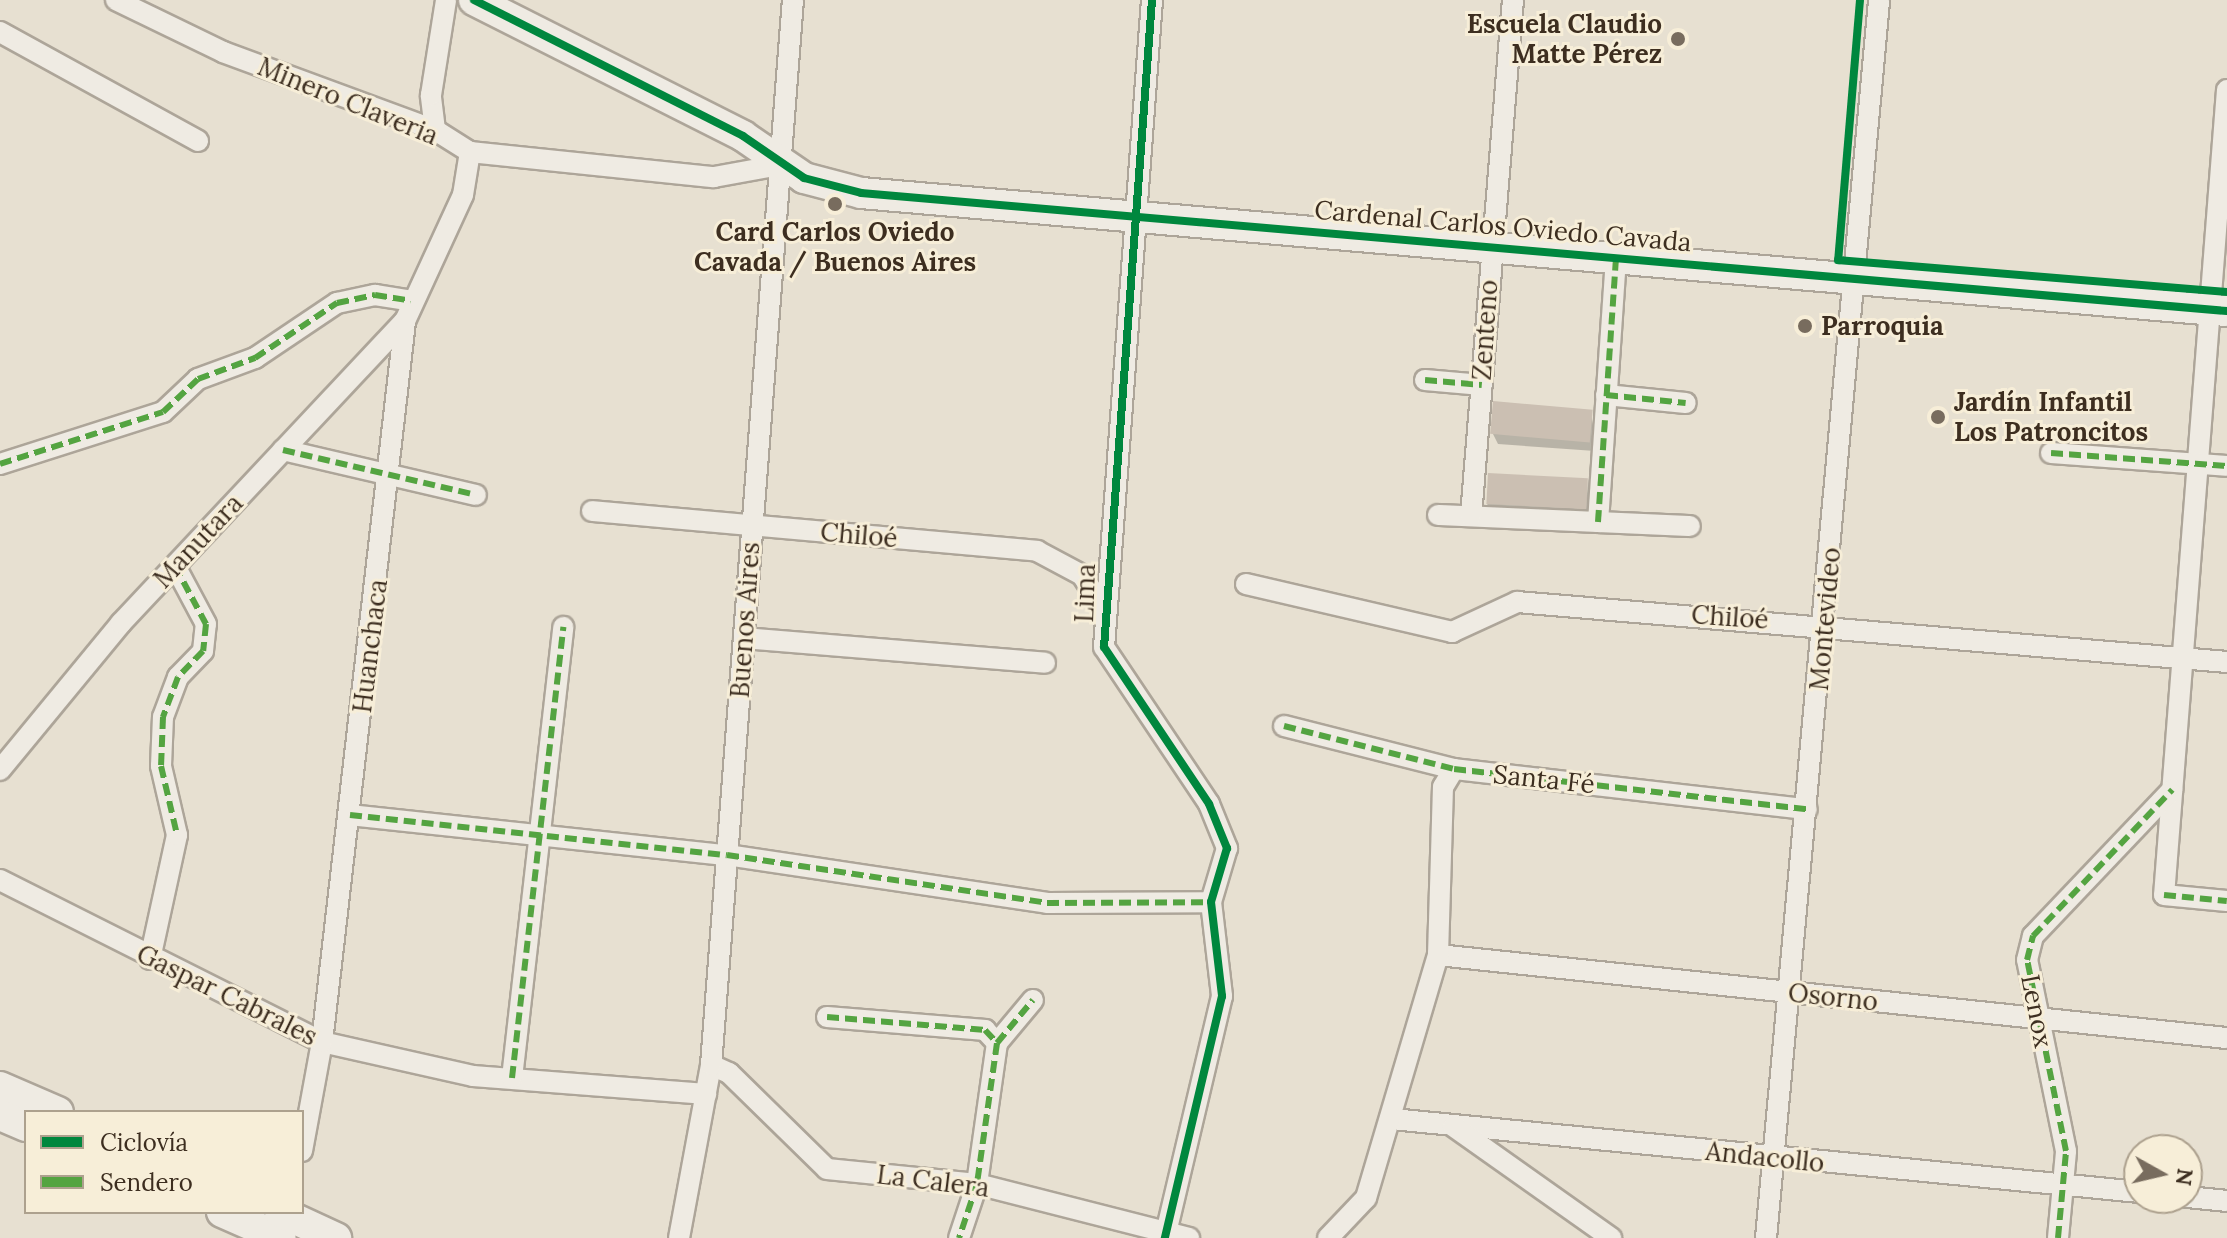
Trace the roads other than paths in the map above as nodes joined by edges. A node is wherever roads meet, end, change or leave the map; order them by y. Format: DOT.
graph roads {
  1 [pos="116,0"];
  2 [pos="446,0"];
  3 [pos="474,0"];
  4 [pos="793,0"];
  5 [pos="1152,0"];
  6 [pos="1513,0"];
  7 [pos="1879,0"];
  8 [pos="0,32"];
  9 [pos="2227,90"];
  10 [pos="435,130"];
  11 [pos="198,141"];
  12 [pos="470,152"];
  13 [pos="780,165"];
  14 [pos="1134,215"];
  15 [pos="1491,245"];
  16 [pos="1616,255"];
  17 [pos="1855,276"];
  18 [pos="2218,310"];
  19 [pos="408,311"];
  20 [pos="1425,380"];
  21 [pos="1482,385"];
  22 [pos="1606,395"];
  23 [pos="1686,403"];
  24 [pos="283,450"];
  25 [pos="2051,453"];
  26 [pos="0,464"];
  27 [pos="2198,464"];
  28 [pos="2227,466"];
  29 [pos="390,479"];
  30 [pos="476,495"];
  31 [pos="592,511"];
  32 [pos="1438,515"];
  33 [pos="1471,516"];
  34 [pos="1598,522"];
  35 [pos="752,526"];
  36 [pos="1690,526"];
  37 [pos="175,566"];
  38 [pos="1246,584"];
  39 [pos="1102,606"];
  40 [pos="1825,623"];
  41 [pos="563,627"];
  42 [pos="744,638"];
  43 [pos="2182,658"];
  44 [pos="2227,662"];
  45 [pos="1045,663"];
  46 [pos="1284,726"];
  47 [pos="1454,769"];
  48 [pos="0,770"];
  49 [pos="2172,790"];
  50 [pos="1807,809"];
  51 [pos="350,815"];
  52 [pos="540,837"];
  53 [pos="727,855"];
  54 [pos="0,880"];
  55 [pos="2227,901"];
  56 [pos="1211,902"];
  57 [pos="1438,955"];
  58 [pos="150,959"];
  59 [pos="1790,992"];
  60 [pos="1033,1000"];
  61 [pos="827,1017"];
  62 [pos="2039,1021"];
  63 [pos="2227,1038"];
  64 [pos="322,1042"];
  65 [pos="997,1043"];
  66 [pos="711,1065"];
  67 [pos="512,1078"];
  68 [pos="0,1087"];
  69 [pos="706,1094"];
  70 [pos="53,1110"];
  71 [pos="0,1115"];
  72 [pos="1392,1119"];
  73 [pos="24,1125"];
  74 [pos="1453,1126"];
  75 [pos="304,1140"];
  76 [pos="1774,1158"];
  77 [pos="977,1184"];
  78 [pos="2062,1185"];
  79 [pos="2123,1191"];
  80 [pos="2203,1199"];
  81 [pos="2227,1201"];
  82 [pos="227,1214"];
  83 [pos="284,1214"];
  84 [pos="1166,1234"];
  85 [pos="281,1238"];
  86 [pos="336,1238"];
  87 [pos="679,1238"];
  88 [pos="959,1238"];
  89 [pos="1189,1238"];
  90 [pos="1328,1238"];
  91 [pos="1611,1238"];
  92 [pos="1766,1238"];
  93 [pos="2058,1238"];
  1 -- 10 [label="street, Minero Claveria"];
  2 -- 10 [label="street"];
  3 -- 13 [label="street, Cardenal Carlos Oviedo Cavada"];
  4 -- 13 [label="street, Buenos Aires"];
  5 -- 14 [label="street, Lima"];
  6 -- 15 [label="street, Zenteno"];
  7 -- 17 [label="street, Montevideo"];
  8 -- 11 [label="street"];
  9 -- 18 [label="street"];
  10 -- 12 [label="street, Minero Claveria"];
  12 -- 13 [label="street, Minero Claveria"];
  12 -- 19 [label="street, Huanchaca"];
  13 -- 14 [label="street, Cardenal Carlos Oviedo Cavada"];
  13 -- 35 [label="street, Buenos Aires"];
  14 -- 15 [label="street, Cardenal Carlos Oviedo Cavada"];
  14 -- 39 [label="street, Lima"];
  15 -- 16 [label="street, Cardenal Carlos Oviedo Cavada"];
  15 -- 21 [label="street, Zenteno"];
  16 -- 17 [label="street, Cardenal Carlos Oviedo Cavada"];
  16 -- 22 [label="street"];
  17 -- 18 [label="street, Cardenal Carlos Oviedo Cavada"];
  17 -- 40 [label="street, Montevideo"];
  18 -- 27 [label="street"];
  19 -- 24 [label="street, Manutara"];
  19 -- 26 [label="street"];
  19 -- 29 [label="street, Huanchaca"];
  20 -- 21 [label="street"];
  21 -- 33 [label="street, Zenteno"];
  22 -- 23 [label="street"];
  22 -- 34 [label="street"];
  24 -- 29 [label="street"];
  24 -- 37 [label="street, Manutara"];
  25 -- 27 [label="street"];
  27 -- 28 [label="street"];
  27 -- 43 [label="street"];
  29 -- 30 [label="street"];
  29 -- 51 [label="street, Huanchaca"];
  31 -- 35 [label="street, Chiloé"];
  32 -- 33 [label="street"];
  33 -- 34 [label="street"];
  34 -- 36 [label="street"];
  35 -- 39 [label="street, Chiloé"];
  35 -- 42 [label="street, Buenos Aires"];
  37 -- 48 [label="street, Manutara"];
  37 -- 58 [label="street"];
  38 -- 40 [label="street, Chiloé"];
  39 -- 56 [label="street, Lima"];
  40 -- 43 [label="street, Chiloé"];
  40 -- 50 [label="street, Montevideo"];
  41 -- 52 [label="street"];
  42 -- 45 [label="street"];
  42 -- 53 [label="street, Buenos Aires"];
  43 -- 44 [label="street, Chiloé"];
  43 -- 49 [label="street"];
  46 -- 47 [label="street, Santa Fé"];
  47 -- 50 [label="street, Santa Fé"];
  47 -- 57 [label="street"];
  49 -- 55 [label="street"];
  49 -- 62 [label="street, Lenox"];
  50 -- 59 [label="street, Montevideo"];
  51 -- 52 [label="street"];
  51 -- 64 [label="street, Huanchaca"];
  52 -- 53 [label="street"];
  52 -- 67 [label="street"];
  53 -- 56 [label="street"];
  53 -- 66 [label="street, Buenos Aires"];
  54 -- 58 [label="street, Gaspar Cabrales"];
  56 -- 84 [label="street, Lima"];
  57 -- 59 [label="street, Osorno"];
  57 -- 72 [label="street"];
  58 -- 64 [label="street, Gaspar Cabrales"];
  59 -- 62 [label="street, Osorno"];
  59 -- 76 [label="street, Montevideo"];
  60 -- 65 [label="street"];
  61 -- 65 [label="street"];
  62 -- 63 [label="street, Osorno"];
  62 -- 78 [label="street, Lenox"];
  64 -- 67 [label="street, Gaspar Cabrales"];
  64 -- 75 [label="street, Huanchaca"];
  65 -- 77 [label="street"];
  66 -- 69 [label="street, Buenos Aires"];
  66 -- 77 [label="street, La Calera"];
  67 -- 69 [label="street, Gaspar Cabrales"];
  68 -- 70 [label="street"];
  69 -- 87 [label="street, Buenos Aires"];
  71 -- 73 [label="street"];
  72 -- 74 [label="street, Andacollo"];
  72 -- 90 [label="street"];
  74 -- 76 [label="street, Andacollo"];
  74 -- 91 [label="street"];
  76 -- 78 [label="street, Andacollo"];
  76 -- 92 [label="street, Montevideo"];
  77 -- 84 [label="street, La Calera"];
  77 -- 88 [label="street"];
  78 -- 79 [label="street, Andacollo"];
  78 -- 93 [label="street, Lenox"];
  80 -- 81 [label="street"];
  82 -- 85 [label="street"];
  83 -- 86 [label="street"];
  84 -- 89 [label="street, La Calera"];
}
